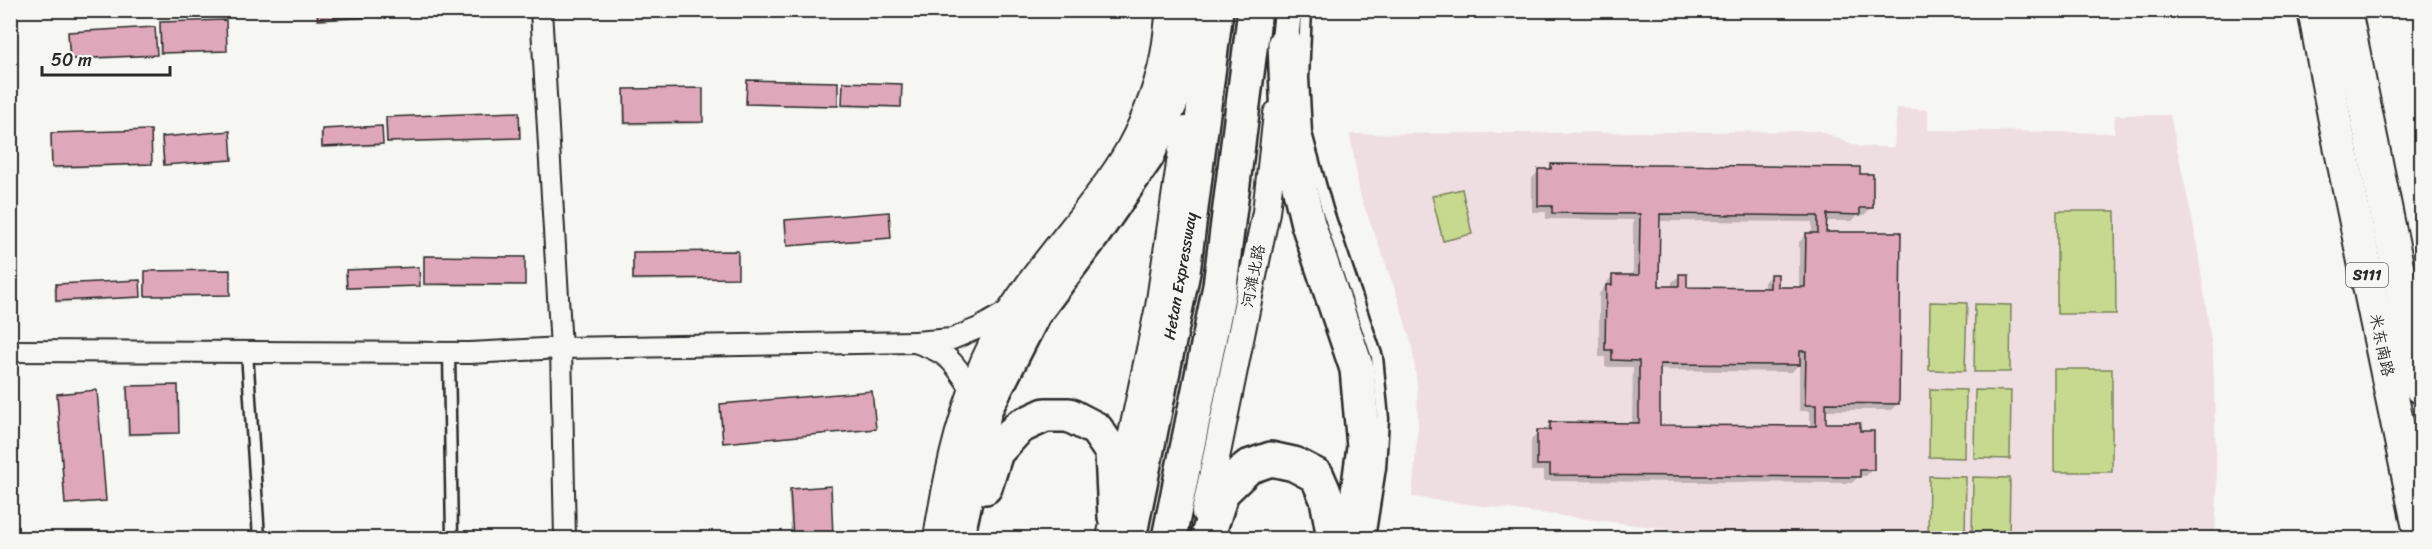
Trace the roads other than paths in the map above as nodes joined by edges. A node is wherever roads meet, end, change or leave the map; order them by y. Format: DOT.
graph roads {
  1 [pos="541,10"];
  2 [pos="1170,10"];
  3 [pos="1198,10"];
  4 [pos="1216,10"];
  5 [pos="1255,10"];
  6 [pos="1288,10"];
  7 [pos="1306,10"];
  8 [pos="2314,10"];
  9 [pos="2345,10"];
  10 [pos="1285,42"];
  11 [pos="1012,309"];
  12 [pos="915,342"];
  13 [pos="561,348"];
  14 [pos="10,351"];
  15 [pos="247,352"];
  16 [pos="449,353"];
  17 [pos="2421,388"];
  18 [pos="972,390"];
  19 [pos="1118,531"];
  20 [pos="259,538"];
  21 [pos="452,538"];
  22 [pos="565,538"];
  23 [pos="937,538"];
  24 [pos="957,538"];
  25 [pos="975,538"];
  26 [pos="1169,538"];
  27 [pos="1199,538"];
  28 [pos="1207,538"];
  29 [pos="1334,538"];
  30 [pos="1352,538"];
  31 [pos="1369,538"];
  32 [pos="2421,538"];
  1 -- 13 [label="street"];
  2 -- 11 [label="street"];
  3 -- 19 [label="street"];
  3 -- 24 [label="highway"];
  4 -- 19 [label="highway, Hetan Expressway"];
  5 -- 26 [label="highway"];
  6 -- 10 [label="street, 河滩北路"];
  7 -- 31 [label="lane"];
  8 -- 32 [label="main road, 米东南路 / S111"];
  9 -- 17 [label="main road, 米东南路 / S111"];
  10 -- 27 [label="street, 河滩北路"];
  10 -- 30 [label="highway"];
  11 -- 12 [label="street"];
  11 -- 18 [label="street"];
  12 -- 13 [label="street"];
  12 -- 18 [label="street"];
  13 -- 16 [label="street"];
  13 -- 22 [label="street"];
  14 -- 15 [label="street"];
  15 -- 16 [label="street"];
  15 -- 20 [label="lane"];
  16 -- 21 [label="lane"];
  18 -- 23 [label="street"];
  19 -- 25 [label="highway"];
  28 -- 29 [label="highway"];
}
